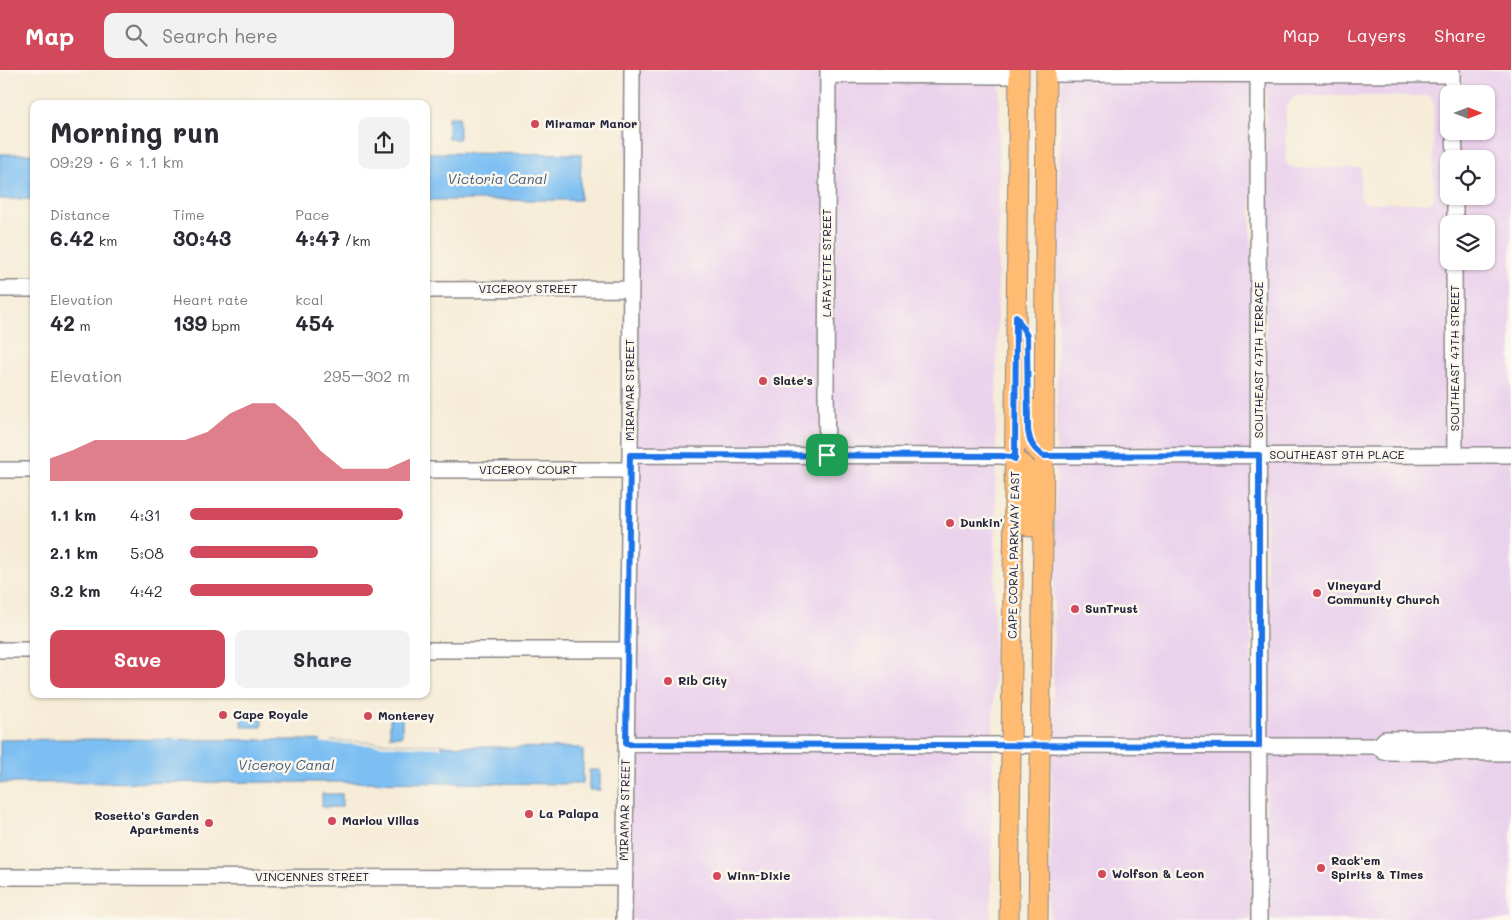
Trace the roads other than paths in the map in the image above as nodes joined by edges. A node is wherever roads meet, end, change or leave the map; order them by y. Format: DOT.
graph roads {
  1 [pos="632,70"];
  2 [pos="1045,71"];
  3 [pos="828,72"];
  4 [pos="1258,72"];
  5 [pos="1451,72"];
  6 [pos="1018,74"];
  7 [pos="1452,85"];
  8 [pos="1046,220"];
  9 [pos="1454,270"];
  10 [pos="0,289"];
  11 [pos="30,289"];
  12 [pos="630,289"];
  13 [pos="430,290"];
  14 [pos="1016,316"];
  15 [pos="630,455"];
  16 [pos="827,455"];
  17 [pos="1259,455"];
  18 [pos="1455,455"];
  19 [pos="1511,455"];
  20 [pos="1044,456"];
  21 [pos="1015,459"];
  22 [pos="0,470"];
  23 [pos="30,470"];
  24 [pos="430,470"];
  25 [pos="630,470"];
  26 [pos="1042,598"];
  27 [pos="0,650"];
  28 [pos="30,650"];
  29 [pos="430,650"];
  30 [pos="627,650"];
  31 [pos="1511,738"];
  32 [pos="626,744"];
  33 [pos="1012,745"];
  34 [pos="1040,746"];
  35 [pos="1259,746"];
  36 [pos="1378,746"];
  37 [pos="1511,753"];
  38 [pos="0,877"];
  39 [pos="625,878"];
  40 [pos="624,920"];
  41 [pos="1009,920"];
  42 [pos="1038,920"];
  43 [pos="1259,920"];
  1 -- 12 [label="street, MIRAMAR STREET"];
  2 -- 4 [label="street"];
  2 -- 8 [label="main road"];
  3 -- 6 [label="street"];
  3 -- 16 [label="street, LAFAYETTE STREET"];
  4 -- 5 [label="street"];
  4 -- 17 [label="street, SOUTHEAST 47TH TERRACE"];
  5 -- 7 [label="street"];
  6 -- 8 [label="main road"];
  6 -- 14 [label="main road, CAPE CORAL PARKWAY EAST"];
  8 -- 20 [label="main road"];
  9 -- 18 [label="street, SOUTHEAST 47TH STREET"];
  10 -- 11 [label="street"];
  12 -- 13 [label="street, VICEROY STREET"];
  12 -- 15 [label="street, MIRAMAR STREET"];
  14 -- 20 [label="main road"];
  14 -- 21 [label="main road, CAPE CORAL PARKWAY EAST"];
  15 -- 16 [label="street"];
  15 -- 25 [label="street, MIRAMAR STREET"];
  16 -- 21 [label="street"];
  17 -- 18 [label="street, SOUTHEAST 9TH PLACE"];
  17 -- 20 [label="street, SOUTHEAST 9TH PLACE"];
  17 -- 35 [label="street, SOUTHEAST 47TH TERRACE"];
  18 -- 19 [label="street, SOUTHEAST 9TH PLACE"];
  20 -- 26 [label="main road"];
  21 -- 26 [label="main road"];
  21 -- 33 [label="main road, CAPE CORAL PARKWAY EAST"];
  22 -- 23 [label="street"];
  24 -- 25 [label="street, VICEROY COURT"];
  25 -- 30 [label="street, MIRAMAR STREET"];
  26 -- 34 [label="main road"];
  27 -- 28 [label="street"];
  29 -- 30 [label="street"];
  30 -- 32 [label="street, MIRAMAR STREET"];
  31 -- 36 [label="street"];
  32 -- 33 [label="street"];
  32 -- 39 [label="street, MIRAMAR STREET"];
  33 -- 34 [label="street"];
  33 -- 41 [label="main road, CAPE CORAL PARKWAY EAST"];
  34 -- 35 [label="street"];
  34 -- 42 [label="main road"];
  35 -- 36 [label="street"];
  35 -- 43 [label="street, SOUTHEAST 47TH TERRACE"];
  36 -- 37 [label="street"];
  38 -- 39 [label="street, VINCENNES STREET"];
  39 -- 40 [label="street, MIRAMAR STREET"];
}
